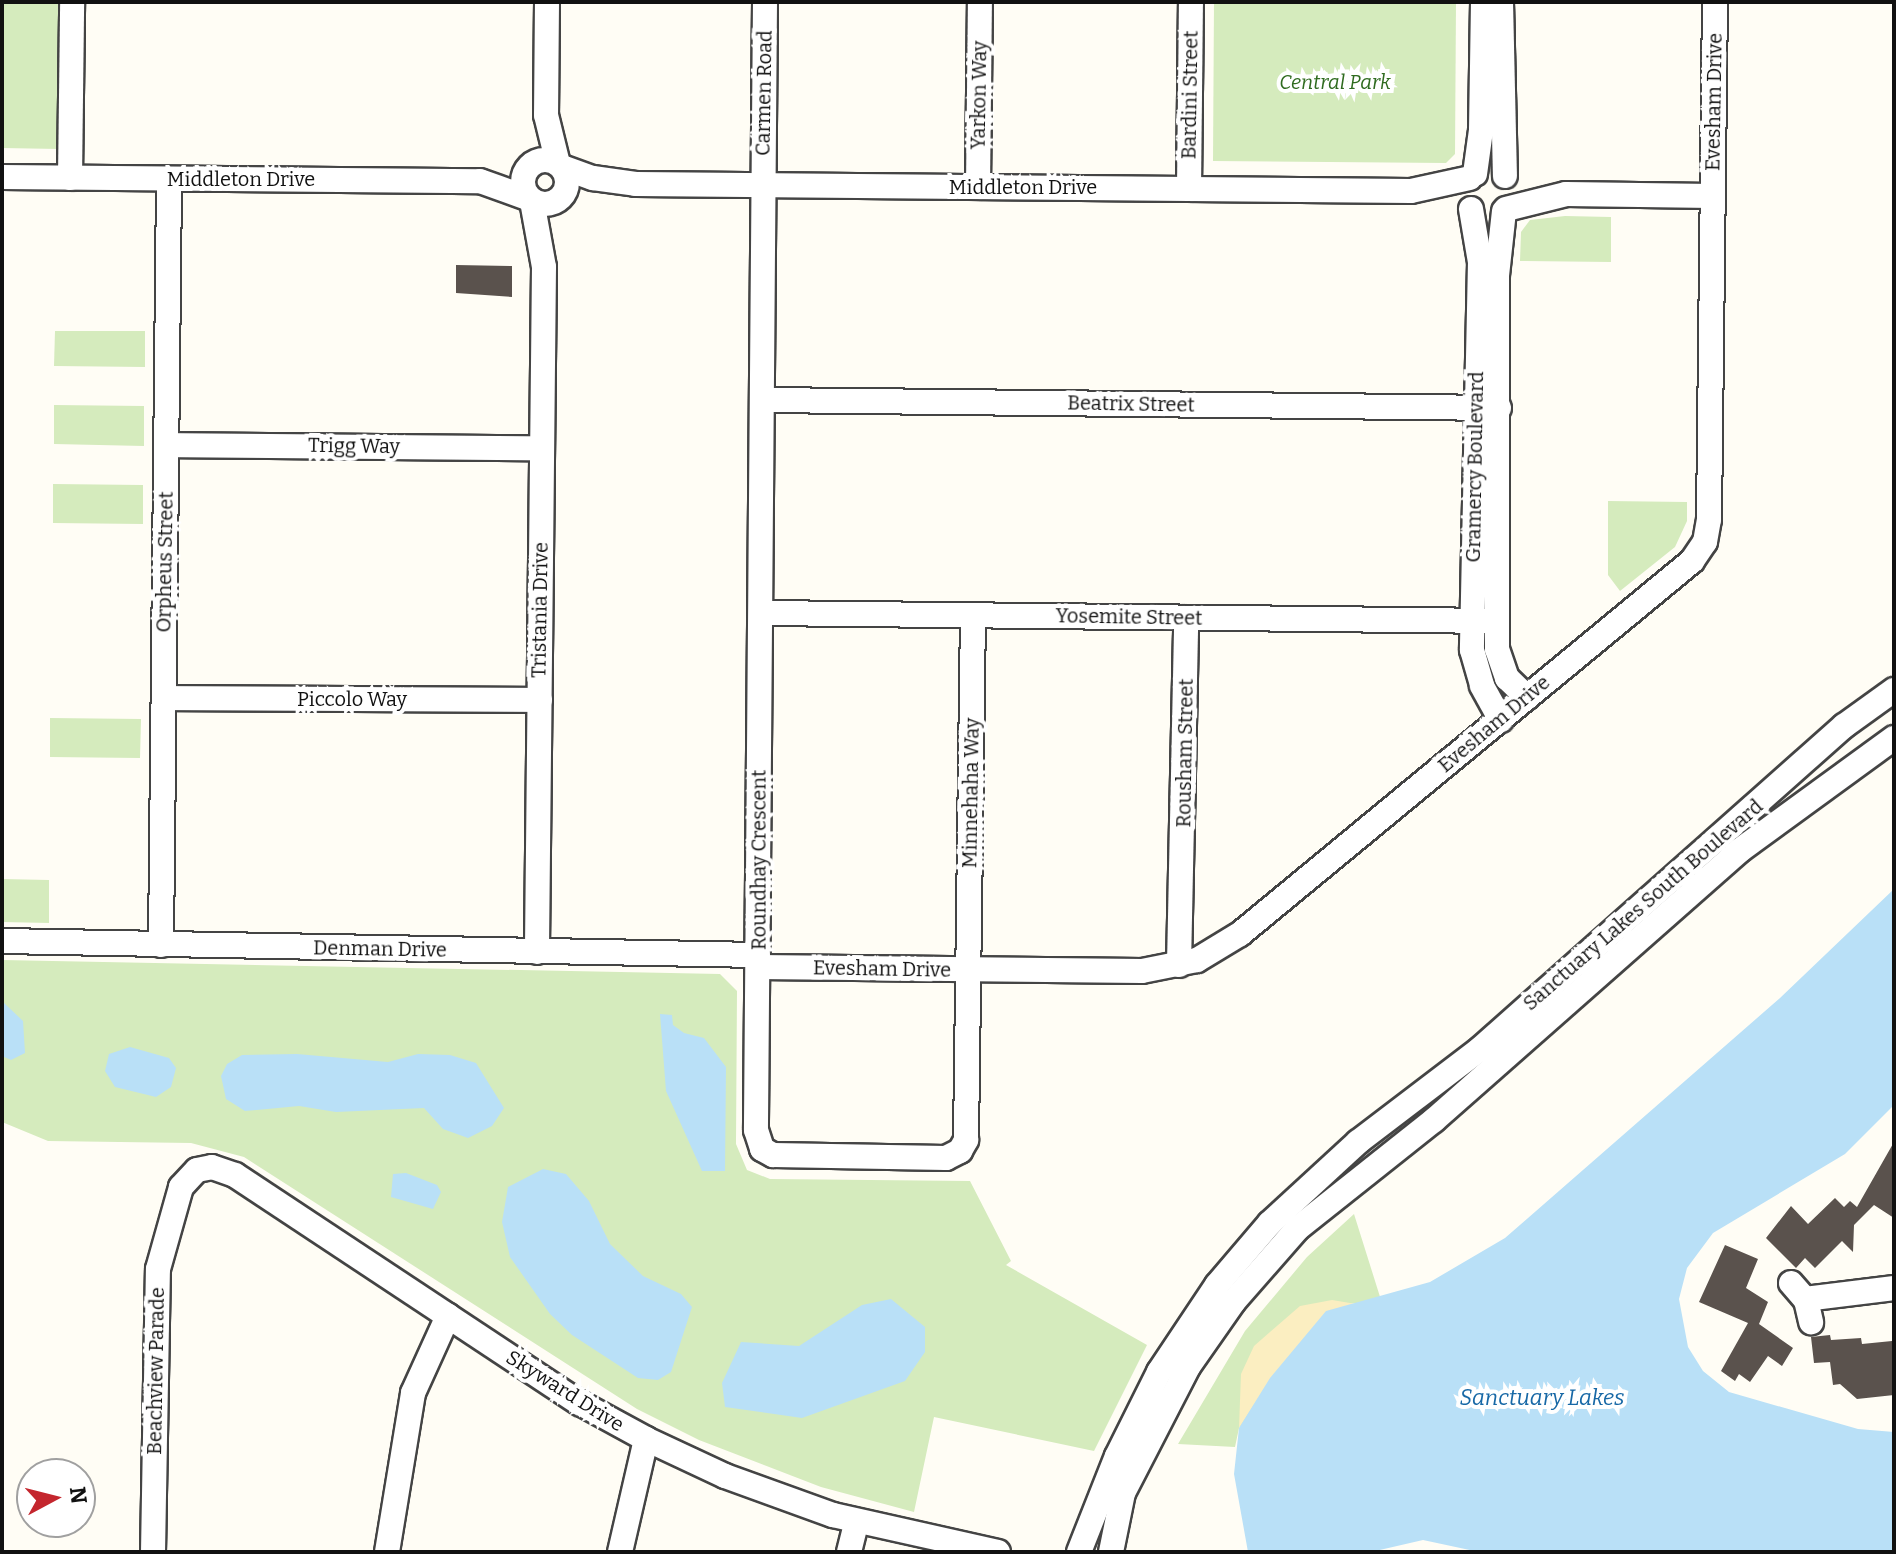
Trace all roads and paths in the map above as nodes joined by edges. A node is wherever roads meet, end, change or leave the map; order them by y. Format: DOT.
graph roads {
  1 [pos="72,2"];
  2 [pos="547,2"];
  3 [pos="765,2"];
  4 [pos="980,2"];
  5 [pos="1191,2"];
  6 [pos="1483,2"];
  7 [pos="1501,2"];
  8 [pos="1715,2"];
  9 [pos="546,115"];
  10 [pos="560,165"];
  11 [pos="528,168"];
  12 [pos="1472,176"];
  13 [pos="2,177"];
  14 [pos="70,178"];
  15 [pos="1506,178"];
  16 [pos="169,179"];
  17 [pos="480,181"];
  18 [pos="636,184"];
  19 [pos="763,185"];
  20 [pos="978,187"];
  21 [pos="1189,189"];
  22 [pos="1411,191"];
  23 [pos="1566,194"];
  24 [pos="1713,196"];
  25 [pos="562,198"];
  26 [pos="531,200"];
  27 [pos="1470,208"];
  28 [pos="1505,210"];
  29 [pos="544,267"];
  30 [pos="763,400"];
  31 [pos="1487,408"];
  32 [pos="167,445"];
  33 [pos="542,448"];
  34 [pos="761,613"];
  35 [pos="973,615"];
  36 [pos="1186,618"];
  37 [pos="1472,620"];
  38 [pos="1497,621"];
  39 [pos="1894,690"];
  40 [pos="1527,697"];
  41 [pos="164,698"];
  42 [pos="540,700"];
  43 [pos="1501,720"];
  44 [pos="1894,738"];
  45 [pos="2,941"];
  46 [pos="161,945"];
  47 [pos="537,952"];
  48 [pos="758,961"];
  49 [pos="1188,962"];
  50 [pos="969,970"];
  51 [pos="1389,1117"];
  52 [pos="1407,1142"];
  53 [pos="179,1194"];
  54 [pos="1894,1288"];
  55 [pos="1803,1301"];
  56 [pos="448,1316"];
  57 [pos="646,1439"];
  58 [pos="857,1521"];
  59 [pos="153,1552"];
  60 [pos="387,1552"];
  61 [pos="620,1552"];
  62 [pos="849,1552"];
  63 [pos="998,1552"];
  64 [pos="1079,1552"];
  65 [pos="1109,1552"];
  1 -- 14 [label="street"];
  2 -- 9 [label="street"];
  3 -- 19 [label="street, Carmen Road"];
  4 -- 20 [label="street, Yarkon Way"];
  5 -- 21 [label="street, Bardini Street"];
  6 -- 12 [label="street"];
  7 -- 15 [label="street"];
  8 -- 24 [label="street, Evesham Drive"];
  9 -- 10 [label="street"];
  9 -- 11 [label="street"];
  10 -- 11 [label="street"];
  10 -- 18 [label="street, Middleton Drive"];
  10 -- 25 [label="street"];
  11 -- 17 [label="street, Middleton Drive"];
  11 -- 26 [label="street"];
  12 -- 15 [label="street"];
  12 -- 22 [label="street, Middleton Drive"];
  12 -- 27 [label="street"];
  13 -- 14 [label="street, Middleton Drive"];
  14 -- 16 [label="street, Middleton Drive"];
  15 -- 23 [label="street"];
  15 -- 28 [label="street"];
  16 -- 17 [label="street, Middleton Drive"];
  16 -- 32 [label="street, Orpheus Street"];
  17 -- 26 [label="street, Middleton Drive"];
  18 -- 19 [label="street, Middleton Drive"];
  18 -- 25 [label="street, Middleton Drive"];
  19 -- 20 [label="street, Middleton Drive"];
  19 -- 30 [label="street, Roundhay Crescent"];
  20 -- 21 [label="street, Middleton Drive"];
  21 -- 22 [label="street, Middleton Drive"];
  22 -- 27 [label="street, Middleton Drive"];
  23 -- 24 [label="street"];
  23 -- 28 [label="street"];
  24 -- 40 [label="street, Evesham Drive"];
  25 -- 26 [label="street"];
  25 -- 29 [label="street, Tristania Drive"];
  26 -- 29 [label="street, Tristania Drive"];
  27 -- 28 [label="street"];
  27 -- 31 [label="street, Gramercy Boulevard"];
  28 -- 31 [label="street, Gramercy Boulevard"];
  29 -- 33 [label="street, Tristania Drive"];
  30 -- 31 [label="street, Beatrix Street"];
  30 -- 34 [label="street, Roundhay Crescent"];
  31 -- 37 [label="street, Gramercy Boulevard"];
  31 -- 38 [label="street, Gramercy Boulevard"];
  32 -- 33 [label="street, Trigg Way"];
  32 -- 41 [label="street, Orpheus Street"];
  33 -- 42 [label="street, Tristania Drive"];
  34 -- 35 [label="street, Yosemite Street"];
  34 -- 48 [label="street, Roundhay Crescent"];
  35 -- 36 [label="street, Yosemite Street"];
  35 -- 50 [label="street, Minnehaha Way"];
  36 -- 37 [label="street, Yosemite Street"];
  36 -- 49 [label="street, Rousham Street"];
  37 -- 38 [label="street, Yosemite Street"];
  37 -- 43 [label="street, Gramercy Boulevard"];
  38 -- 40 [label="street, Gramercy Boulevard"];
  39 -- 51 [label="street, Sanctuary Lakes South Boulevard"];
  40 -- 43 [label="street, Evesham Drive"];
  41 -- 42 [label="street, Piccolo Way"];
  41 -- 46 [label="street, Orpheus Street"];
  42 -- 47 [label="street, Tristania Drive"];
  43 -- 49 [label="street, Evesham Drive"];
  44 -- 52 [label="street, Sanctuary Lakes South Boulevard"];
  45 -- 46 [label="street, Denman Drive"];
  46 -- 47 [label="street, Denman Drive"];
  47 -- 48 [label="street, Denman Drive"];
  48 -- 50 [label="street, Evesham Drive"];
  48 -- 50 [label="street, Roundhay Crescent"];
  49 -- 50 [label="street, Evesham Drive"];
  51 -- 52 [label="street"];
  51 -- 64 [label="street, Sanctuary Lakes South Boulevard"];
  52 -- 65 [label="street, Sanctuary Lakes South Boulevard"];
  53 -- 56 [label="street, Skyward Drive"];
  53 -- 59 [label="street, Beachview Parade"];
  54 -- 55 [label="street"];
  56 -- 57 [label="street, Skyward Drive"];
  56 -- 60 [label="street"];
  57 -- 58 [label="street, Skyward Drive"];
  57 -- 61 [label="street"];
  58 -- 62 [label="street"];
  58 -- 63 [label="street, Skyward Drive"];
  64 -- 65 [label="street, Sanctuary Lakes South Boulevard"];
}
